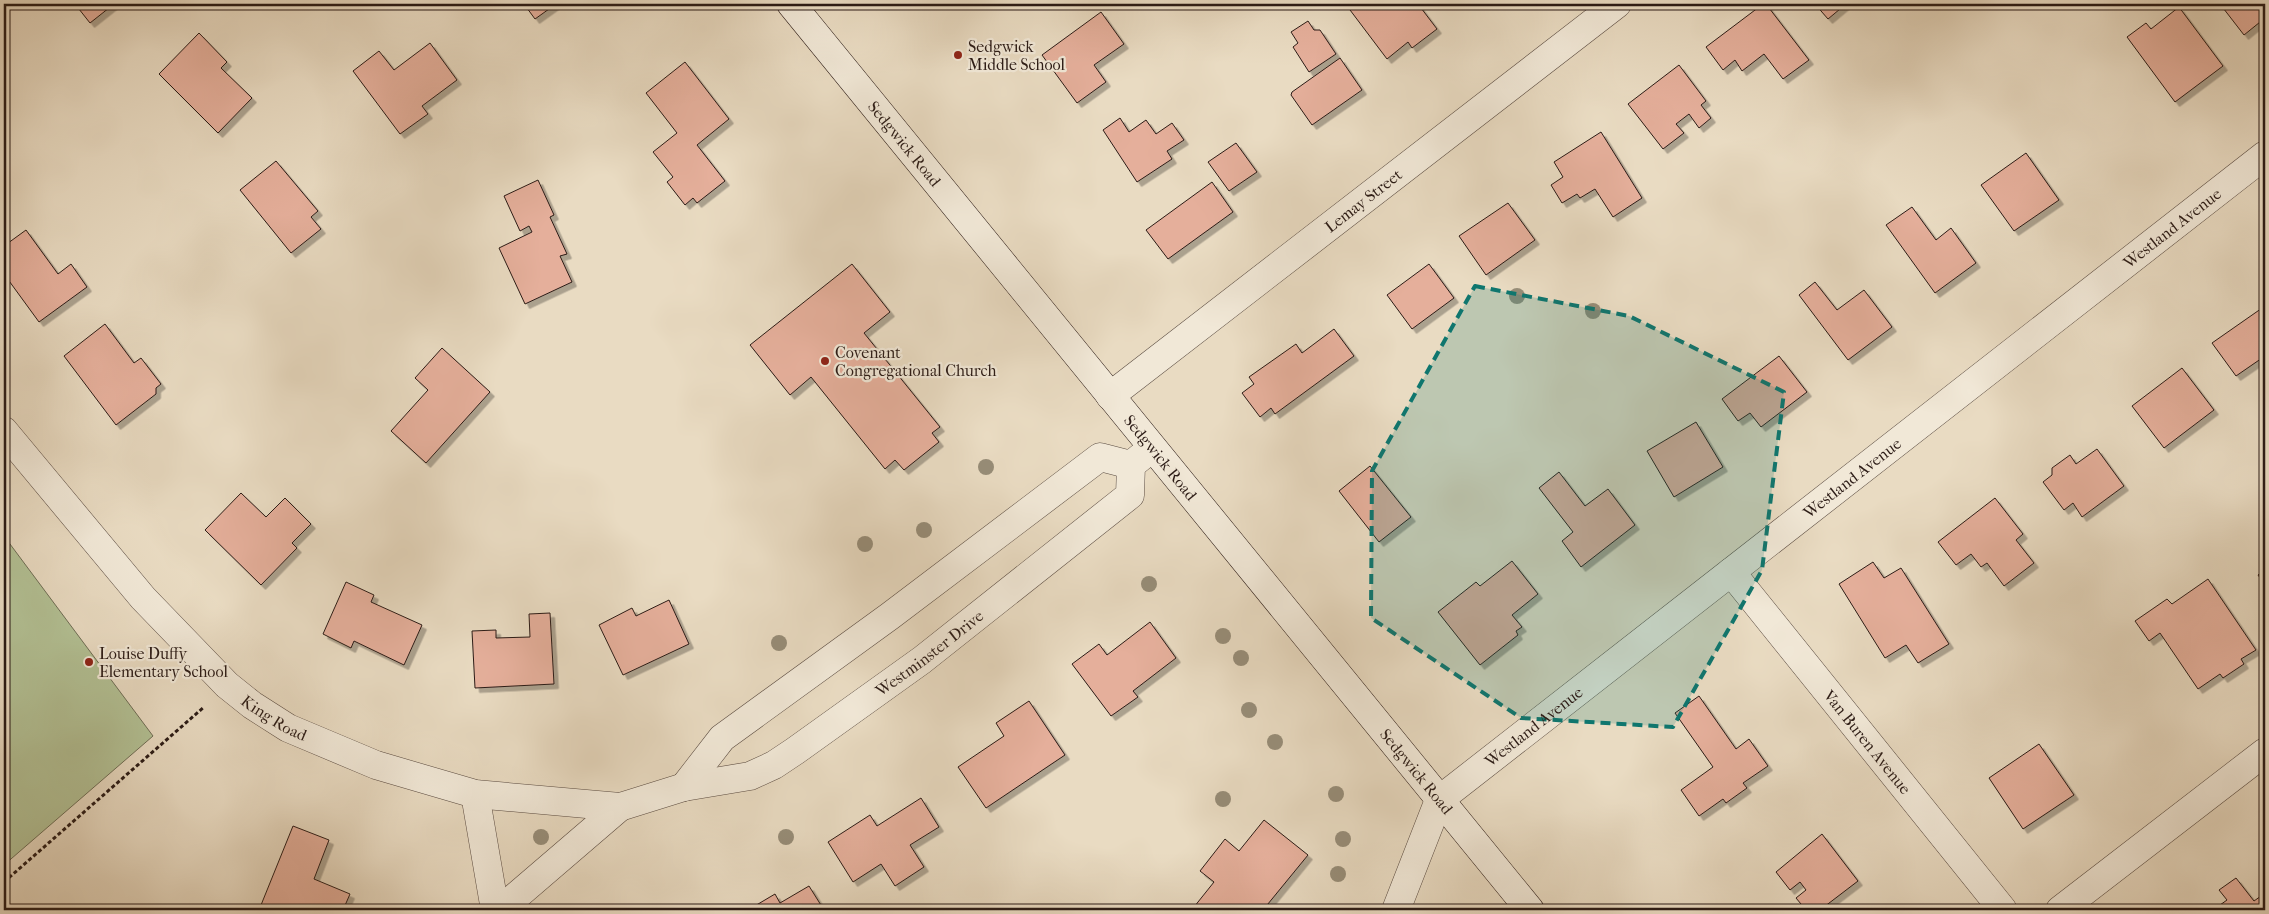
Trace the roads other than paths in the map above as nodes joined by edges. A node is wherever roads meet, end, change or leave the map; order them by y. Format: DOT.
graph roads {
  1 [pos="791,4"];
  2 [pos="1617,4"];
  3 [pos="2265,155"];
  4 [pos="1110,396"];
  5 [pos="4,432"];
  6 [pos="1152,448"];
  7 [pos="1131,465"];
  8 [pos="1731,572"];
  9 [pos="2265,752"];
  10 [pos="684,787"];
  11 [pos="475,794"];
  12 [pos="1439,800"];
  13 [pos="620,807"];
  14 [pos="495,910"];
  15 [pos="500,910"];
  16 [pos="1396,910"];
  17 [pos="1530,910"];
  18 [pos="2003,910"];
  19 [pos="2060,910"];
  1 -- 4 [label="street, Sedgwick Road"];
  2 -- 4 [label="street, Lemay Street"];
  3 -- 8 [label="street, Westland Avenue"];
  4 -- 6 [label="street, Sedgwick Road"];
  5 -- 11 [label="street, King Road"];
  6 -- 7 [label="street"];
  6 -- 12 [label="street, Sedgwick Road"];
  7 -- 10 [label="street"];
  7 -- 10 [label="street, Westminster Drive"];
  8 -- 12 [label="street, Westland Avenue"];
  8 -- 18 [label="street, Van Buren Avenue"];
  9 -- 19 [label="street"];
  10 -- 13 [label="street, Westminster Drive"];
  11 -- 13 [label="street, King Road"];
  11 -- 14 [label="street"];
  12 -- 16 [label="street"];
  12 -- 17 [label="street, Sedgwick Road"];
  13 -- 15 [label="street, Westminster Drive"];
}
